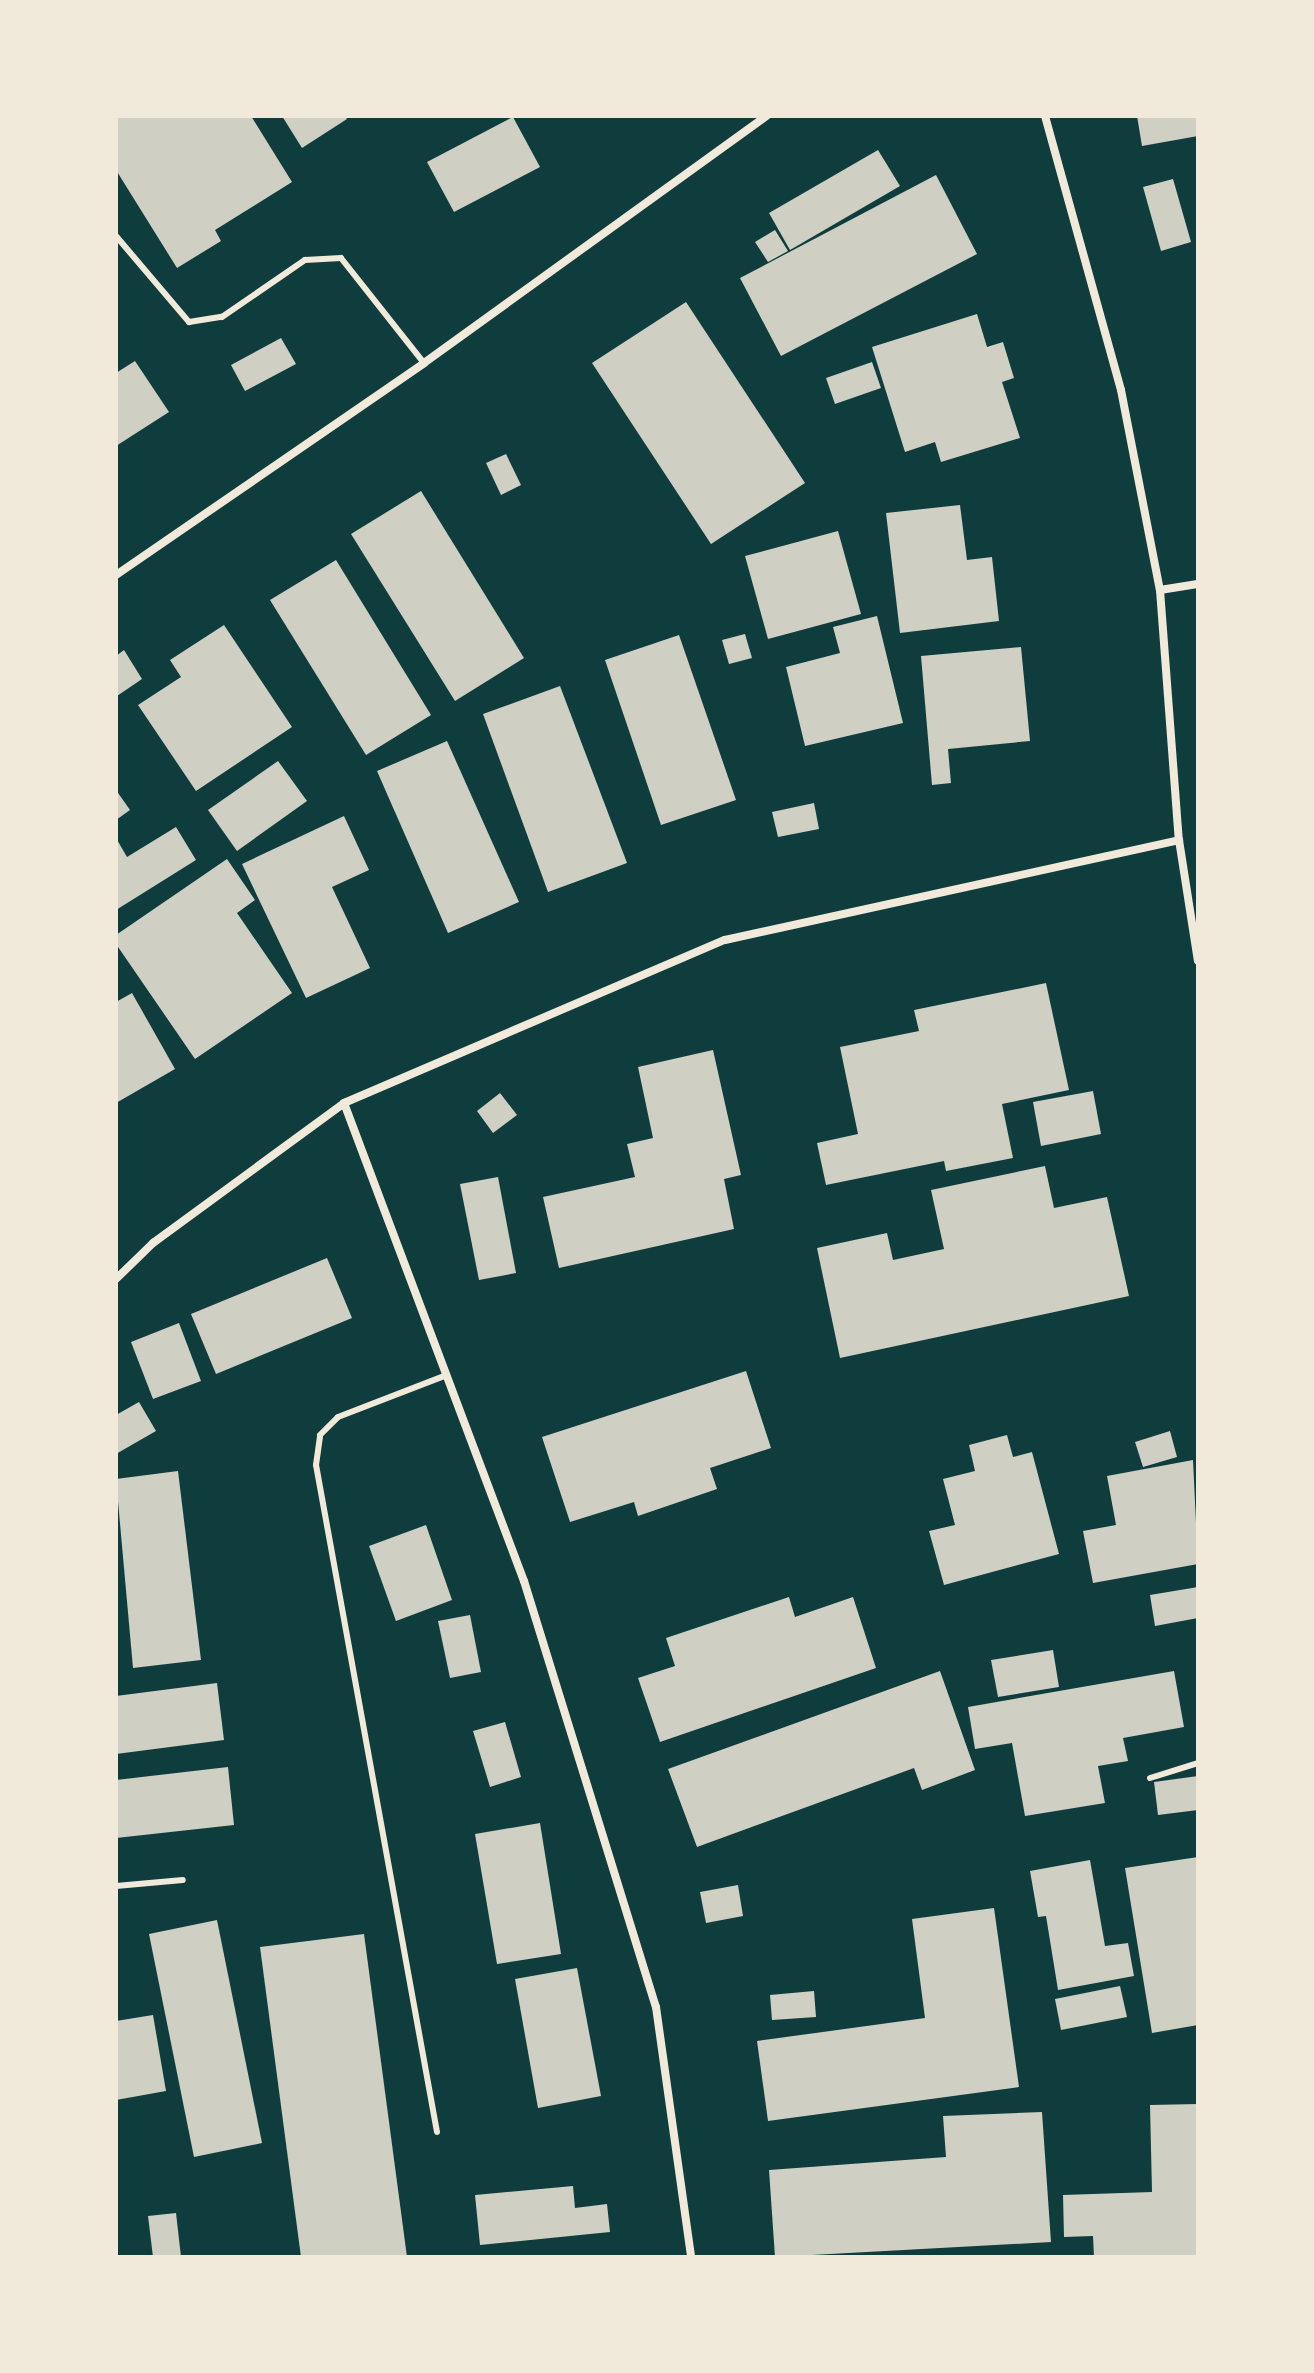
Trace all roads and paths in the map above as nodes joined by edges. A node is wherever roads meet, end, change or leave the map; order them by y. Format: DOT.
graph roads {
  1 [pos="767,116"];
  2 [pos="1045,116"];
  3 [pos="116,236"];
  4 [pos="424,363"];
  5 [pos="117,571"];
  6 [pos="1198,584"];
  7 [pos="1160,590"];
  8 [pos="1179,840"];
  9 [pos="1198,961"];
  10 [pos="344,1103"];
  11 [pos="116,1279"];
  12 [pos="447,1375"];
  13 [pos="1198,1763"];
  14 [pos="1150,1778"];
  15 [pos="183,1880"];
  16 [pos="116,1886"];
  17 [pos="437,2132"];
  18 [pos="691,2257"];
  1 -- 4 [label="street"];
  2 -- 7 [label="street"];
  3 -- 4 [label="lane"];
  4 -- 5 [label="street"];
  6 -- 7 [label="street"];
  7 -- 8 [label="street"];
  8 -- 9 [label="street"];
  8 -- 10 [label="street"];
  10 -- 11 [label="street"];
  10 -- 12 [label="street"];
  12 -- 17 [label="lane"];
  12 -- 18 [label="street"];
  13 -- 14 [label="lane"];
  15 -- 16 [label="lane"];
}
